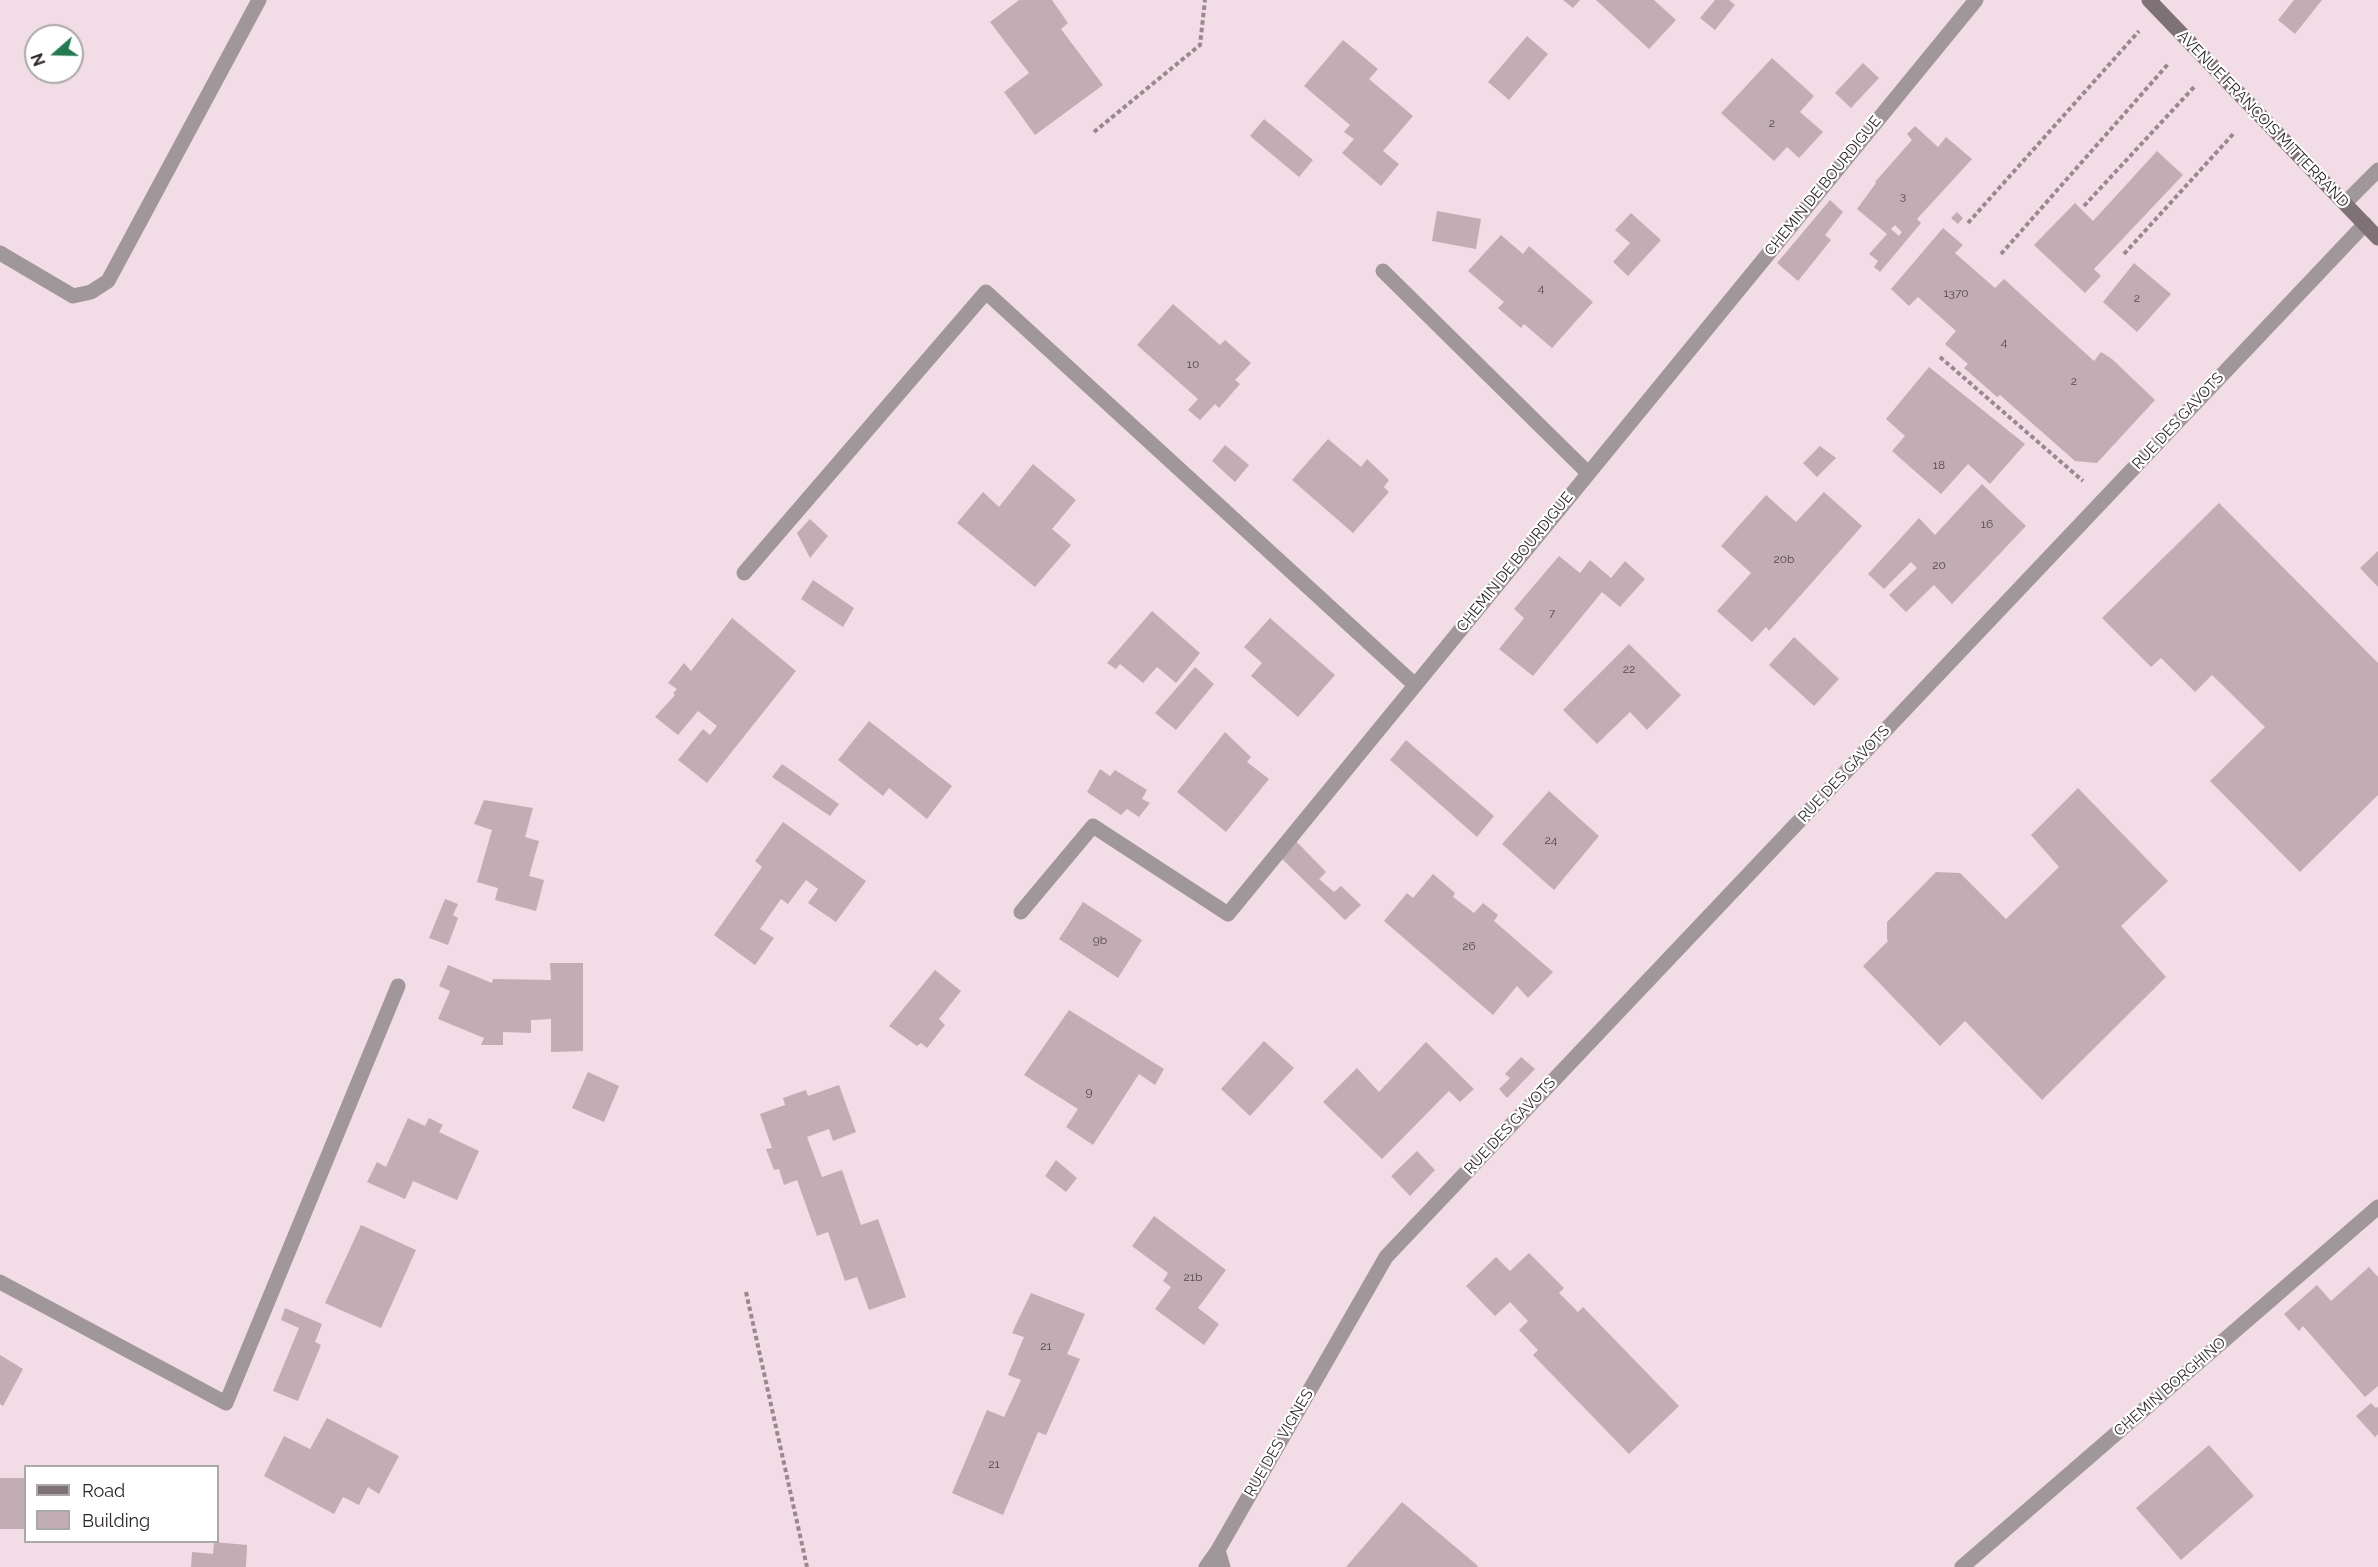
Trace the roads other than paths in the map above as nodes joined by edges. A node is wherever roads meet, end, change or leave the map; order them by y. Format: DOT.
graph roads {
  1 [pos="259,0"];
  2 [pos="1976,0"];
  3 [pos="2154,5"];
  4 [pos="2378,170"];
  5 [pos="2345,203"];
  6 [pos="2365,224"];
  7 [pos="2378,238"];
  8 [pos="0,253"];
  9 [pos="1383,271"];
  10 [pos="1588,473"];
  11 [pos="744,573"];
  12 [pos="1415,685"];
  13 [pos="1021,912"];
  14 [pos="398,986"];
  15 [pos="2378,1207"];
  16 [pos="0,1282"];
  17 [pos="1340,1336"];
  18 [pos="1218,1550"];
  19 [pos="1206,1567"];
  20 [pos="1223,1567"];
  21 [pos="1962,1567"];
  1 -- 8 [label="street"];
  2 -- 10 [label="street, CHEMIN DE BOURDIGUE"];
  3 -- 5 [label="main road, AVENUE FRANÇOIS MITTERRAND"];
  4 -- 5 [label="street"];
  5 -- 6 [label="main road, AVENUE FRANÇOIS MITTERRAND"];
  6 -- 7 [label="main road, AVENUE FRANÇOIS MITTERRAND"];
  6 -- 17 [label="street, RUE DES GAVOTS"];
  9 -- 10 [label="street"];
  10 -- 12 [label="street, CHEMIN DE BOURDIGUE"];
  11 -- 12 [label="street"];
  12 -- 13 [label="street, CHEMIN DE BOURDIGUE"];
  14 -- 16 [label="street"];
  15 -- 21 [label="street, CHEMIN BORGHINO"];
  17 -- 18 [label="street, RUE DES VIGNES"];
  18 -- 19 [label="street, RUE DES VIGNES"];
  18 -- 20 [label="street"];
}
